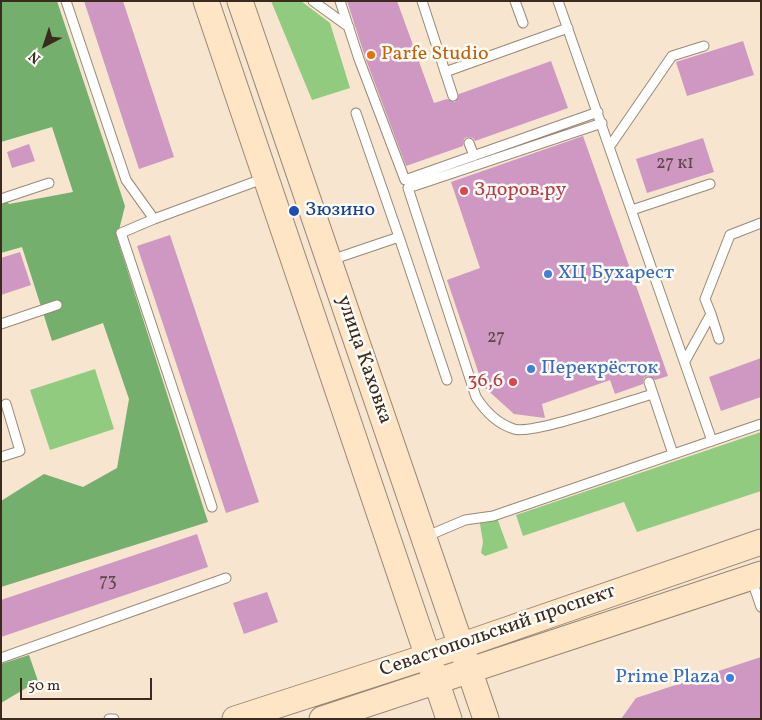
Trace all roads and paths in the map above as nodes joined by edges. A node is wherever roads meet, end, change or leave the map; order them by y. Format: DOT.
graph roads {
  1 [pos="66,1"];
  2 [pos="206,1"];
  3 [pos="240,1"];
  4 [pos="313,1"];
  5 [pos="340,1"];
  6 [pos="422,1"];
  7 [pos="515,1"];
  8 [pos="558,1"];
  9 [pos="523,23"];
  10 [pos="349,27"];
  11 [pos="568,28"];
  12 [pos="704,46"];
  13 [pos="445,72"];
  14 [pos="453,96"];
  15 [pos="598,112"];
  16 [pos="356,113"];
  17 [pos="602,124"];
  18 [pos="469,144"];
  19 [pos="610,146"];
  20 [pos="474,156"];
  21 [pos="265,178"];
  22 [pos="48,183"];
  23 [pos="710,184"];
  24 [pos="1,199"];
  25 [pos="632,210"];
  26 [pos="154,219"];
  27 [pos="761,224"];
  28 [pos="399,237"];
  29 [pos="329,261"];
  30 [pos="57,305"];
  31 [pos="711,314"];
  32 [pos="1,324"];
  33 [pos="719,339"];
  34 [pos="685,361"];
  35 [pos="448,380"];
  36 [pos="649,382"];
  37 [pos="652,394"];
  38 [pos="6,404"];
  39 [pos="761,424"];
  40 [pos="712,441"];
  41 [pos="673,454"];
  42 [pos="1,457"];
  43 [pos="212,508"];
  44 [pos="423,537"];
  45 [pos="761,542"];
  46 [pos="756,576"];
  47 [pos="226,578"];
  48 [pos="761,607"];
  49 [pos="460,646"];
  50 [pos="428,656"];
  51 [pos="1,658"];
  52 [pos="469,669"];
  53 [pos="436,680"];
  54 [pos="109,719"];
  55 [pos="114,719"];
  56 [pos="235,719"];
  57 [pos="322,719"];
  58 [pos="449,719"];
  59 [pos="486,719"];
  1 -- 26 [label="lane"];
  2 -- 21 [label="main road, улица Каховка"];
  3 -- 29 [label="main road, улица Каховка"];
  4 -- 10 [label="lane"];
  5 -- 10 [label="lane"];
  6 -- 13 [label="lane"];
  7 -- 9 [label="lane"];
  8 -- 11 [label="lane"];
  10 -- 20 [label="lane"];
  11 -- 13 [label="lane"];
  11 -- 15 [label="lane"];
  12 -- 19 [label="lane"];
  13 -- 14 [label="lane"];
  15 -- 17 [label="lane"];
  15 -- 20 [label="lane"];
  16 -- 28 [label="lane"];
  17 -- 19 [label="lane"];
  17 -- 37 [label="lane"];
  18 -- 20 [label="lane"];
  19 -- 25 [label="lane"];
  21 -- 26 [label="lane"];
  21 -- 50 [label="main road, улица Каховка"];
  22 -- 24 [label="lane"];
  23 -- 25 [label="lane"];
  25 -- 34 [label="lane"];
  26 -- 43 [label="lane"];
  27 -- 31 [label="lane"];
  28 -- 29 [label="lane"];
  28 -- 35 [label="lane"];
  29 -- 44 [label="main road, улица Каховка"];
  30 -- 32 [label="lane"];
  31 -- 33 [label="lane"];
  31 -- 34 [label="lane"];
  34 -- 40 [label="lane"];
  36 -- 37 [label="lane"];
  37 -- 41 [label="lane"];
  38 -- 42 [label="lane"];
  39 -- 40 [label="lane"];
  40 -- 41 [label="lane"];
  41 -- 44 [label="lane"];
  44 -- 49 [label="main road, улица Каховка"];
  45 -- 49 [label="main road, Севастопольский проспект"];
  46 -- 48 [label="lane"];
  46 -- 52 [label="main road, Севастопольский проспект"];
  47 -- 51 [label="lane"];
  49 -- 50 [label="main road, Севастопольский проспект"];
  49 -- 52 [label="main road, улица Каховка"];
  50 -- 53 [label="main road, улица Каховка"];
  50 -- 56 [label="main road, Севастопольский проспект"];
  52 -- 53 [label="main road, Севастопольский проспект"];
  52 -- 59 [label="main road, улица Каховка"];
  53 -- 57 [label="main road, Севастопольский проспект"];
  53 -- 58 [label="main road, улица Каховка"];
  54 -- 55 [label="lane"];
}
